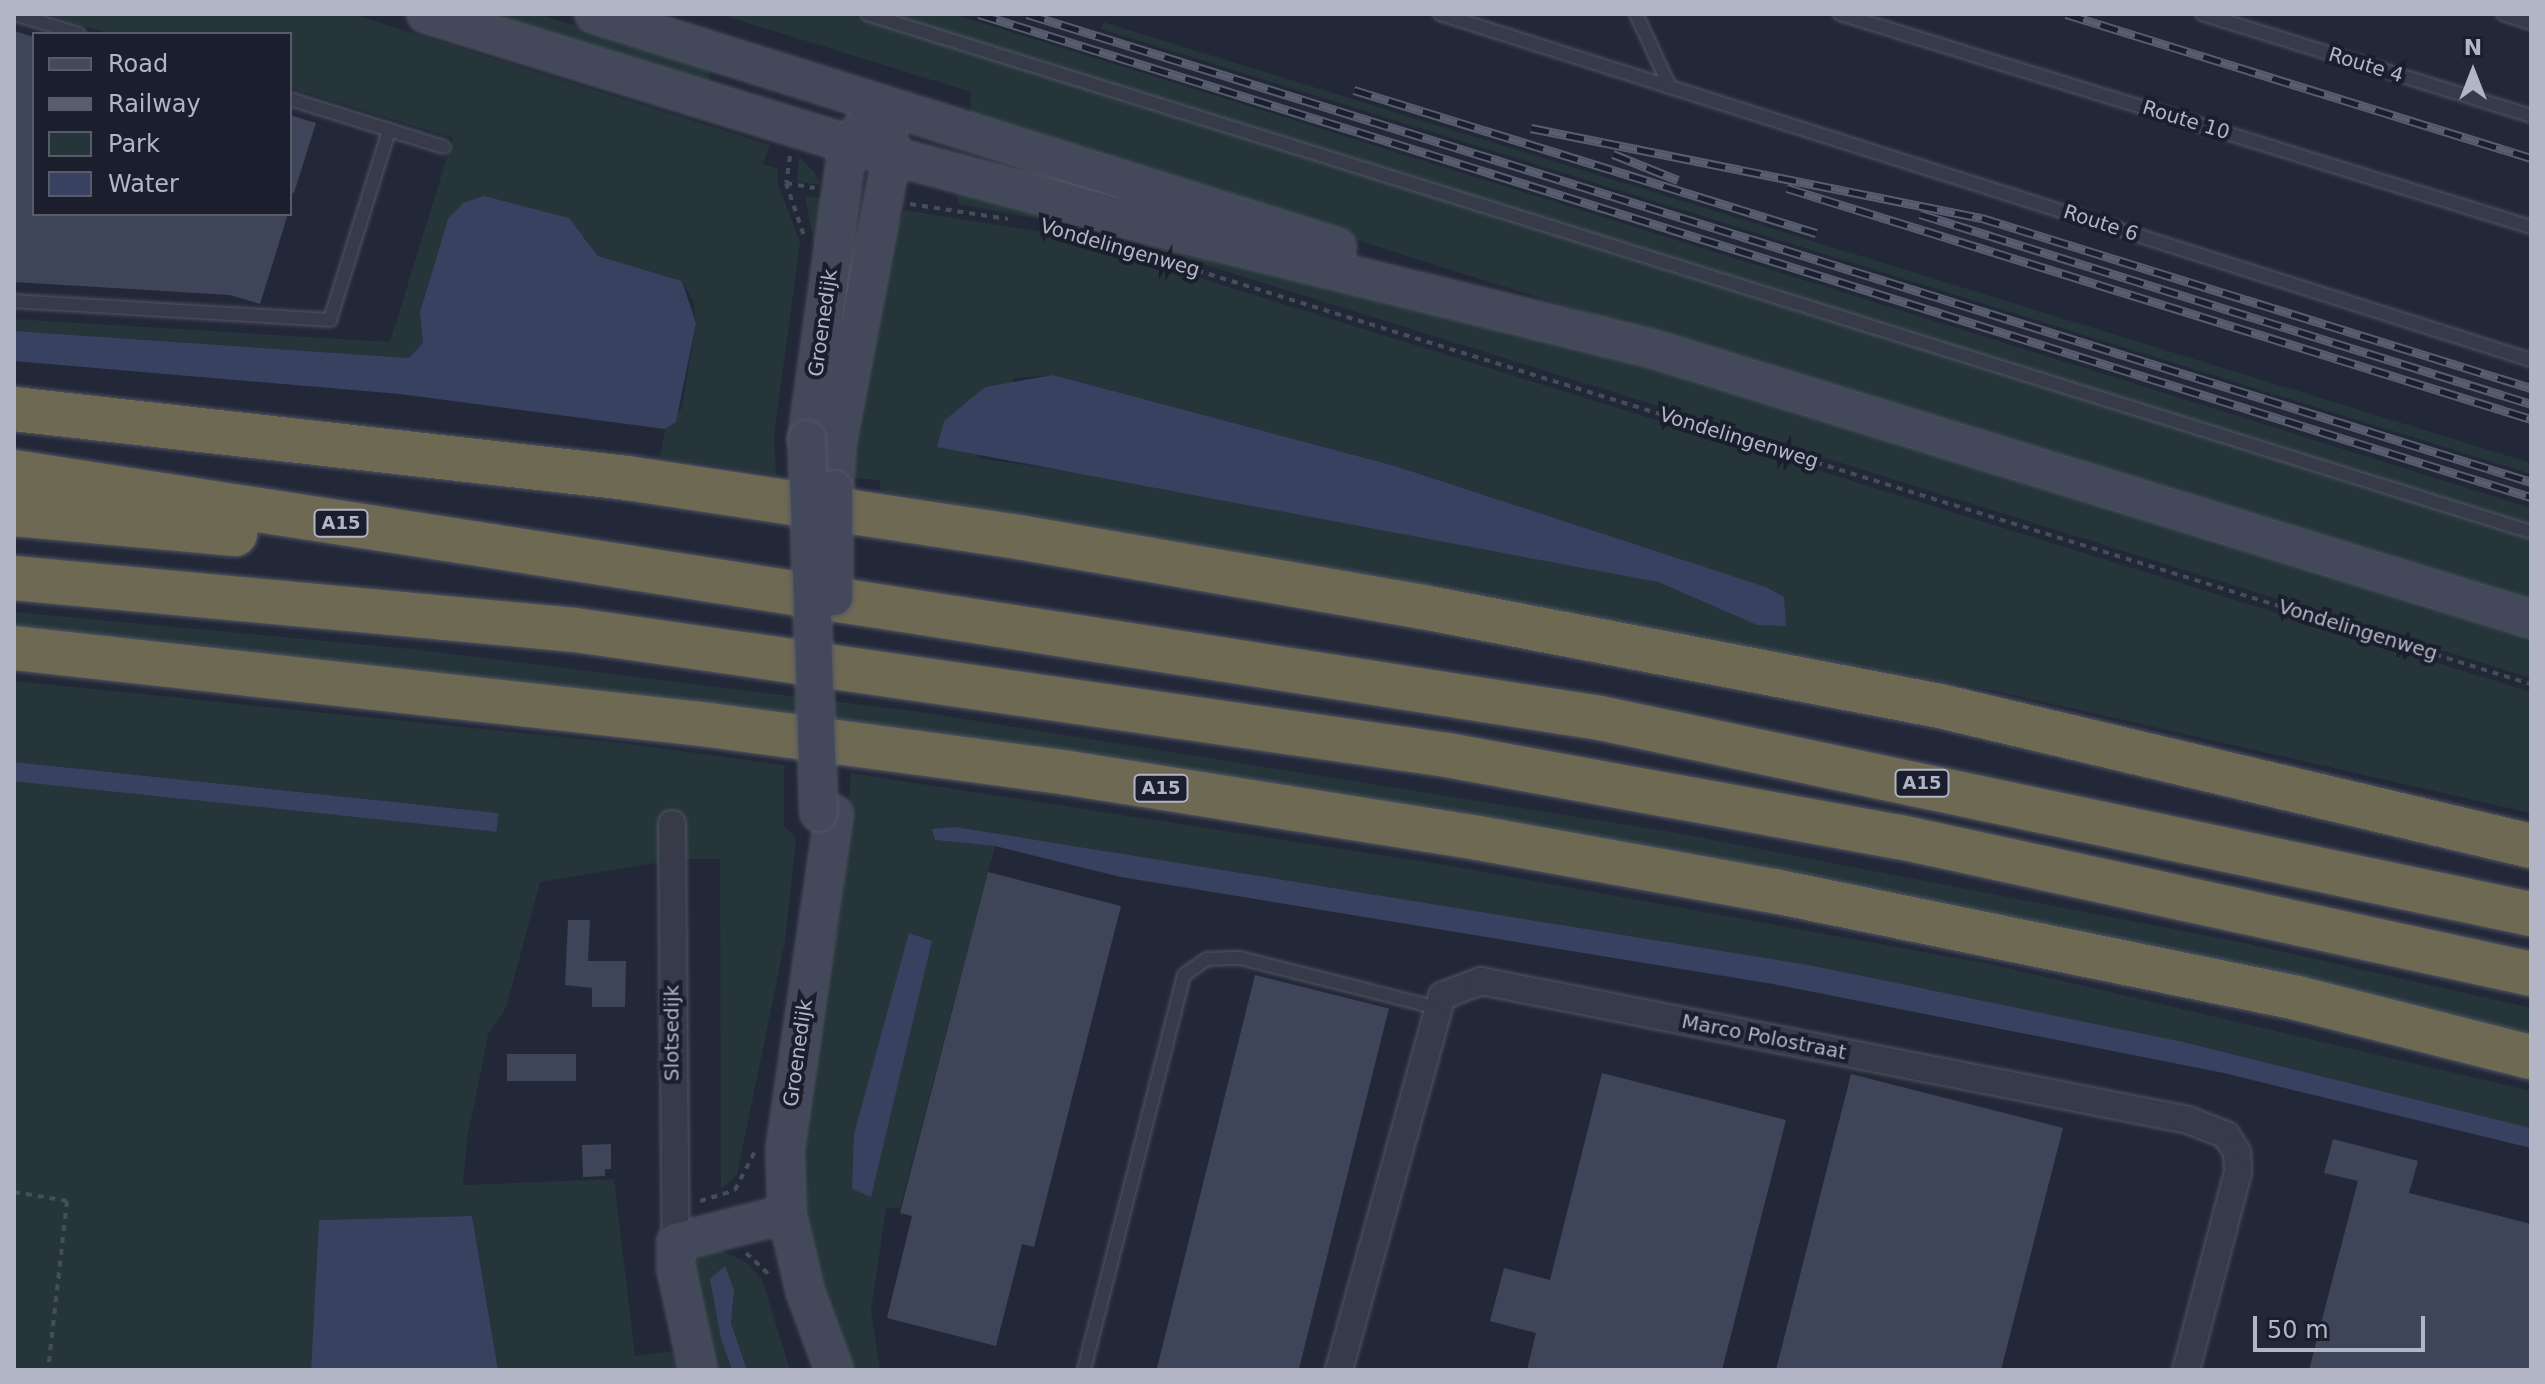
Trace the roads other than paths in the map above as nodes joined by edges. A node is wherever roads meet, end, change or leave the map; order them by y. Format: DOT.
graph roads {
  1 [pos="14,14"];
  2 [pos="426,14"];
  3 [pos="594,14"];
  4 [pos="867,14"];
  5 [pos="1440,14"];
  6 [pos="1636,14"];
  7 [pos="1840,14"];
  8 [pos="2202,14"];
  9 [pos="2503,14"];
  10 [pos="2531,23"];
  11 [pos="72,32"];
  12 [pos="1670,87"];
  13 [pos="292,100"];
  14 [pos="881,107"];
  15 [pos="2531,116"];
  16 [pos="389,130"];
  17 [pos="848,144"];
  18 [pos="444,147"];
  19 [pos="892,154"];
  20 [pos="945,168"];
  21 [pos="881,215"];
  22 [pos="2531,227"];
  23 [pos="14,301"];
  24 [pos="1650,348"];
  25 [pos="2531,360"];
  26 [pos="14,409"];
  27 [pos="822,441"];
  28 [pos="14,472"];
  29 [pos="14,514"];
  30 [pos="2531,532"];
  31 [pos="668,573"];
  32 [pos="14,578"];
  33 [pos="2531,619"];
  34 [pos="14,648"];
  35 [pos="826,814"];
  36 [pos="672,824"];
  37 [pos="2531,846"];
  38 [pos="2531,914"];
  39 [pos="2531,974"];
  40 [pos="1438,1008"];
  41 [pos="2531,1057"];
  42 [pos="787,1214"];
  43 [pos="676,1242"];
  44 [pos="698,1370"];
  45 [pos="834,1370"];
  46 [pos="1084,1370"];
  47 [pos="1339,1370"];
  48 [pos="2186,1370"];
  1 -- 11 [label="lane"];
  2 -- 17 [label="main road, Vondelingenweg"];
  3 -- 14 [label="main road, Vondelingenweg"];
  4 -- 30 [label="lane"];
  5 -- 12 [label="lane, Route 6"];
  6 -- 12 [label="lane"];
  7 -- 22 [label="lane, Route 10"];
  8 -- 15 [label="lane, Route 4"];
  9 -- 10 [label="lane"];
  12 -- 25 [label="lane, Route 6"];
  13 -- 16 [label="lane"];
  14 -- 17 [label="main road"];
  14 -- 19 [label="main road, Groenedijk"];
  14 -- 24 [label="main road, Vondelingenweg"];
  16 -- 18 [label="lane"];
  16 -- 23 [label="lane"];
  17 -- 19 [label="main road, Vondelingenweg"];
  17 -- 27 [label="main road, Groenedijk"];
  19 -- 20 [label="main road, Vondelingenweg"];
  19 -- 21 [label="main road, Groenedijk"];
  20 -- 21 [label="main road"];
  20 -- 24 [label="main road, Vondelingenweg"];
  21 -- 27 [label="main road, Groenedijk"];
  24 -- 33 [label="main road, Vondelingenweg"];
  26 -- 37 [label="highway"];
  27 -- 35 [label="main road, Groenedijk, bridge"];
  27 -- 35 [label="main road, Groenedijk, bridge"];
  28 -- 31 [label="highway, A15"];
  29 -- 31 [label="highway, A15"];
  31 -- 38 [label="highway, A15"];
  32 -- 39 [label="highway"];
  34 -- 41 [label="highway, A15"];
  35 -- 42 [label="main road, Groenedijk"];
  36 -- 43 [label="street, Slotsedijk"];
  40 -- 46 [label="lane"];
  40 -- 47 [label="street"];
  40 -- 48 [label="street, Marco Polostraat"];
  42 -- 43 [label="main road"];
  42 -- 45 [label="main road, Groenedijk"];
  43 -- 44 [label="main road, Slotsedijk"];
}
